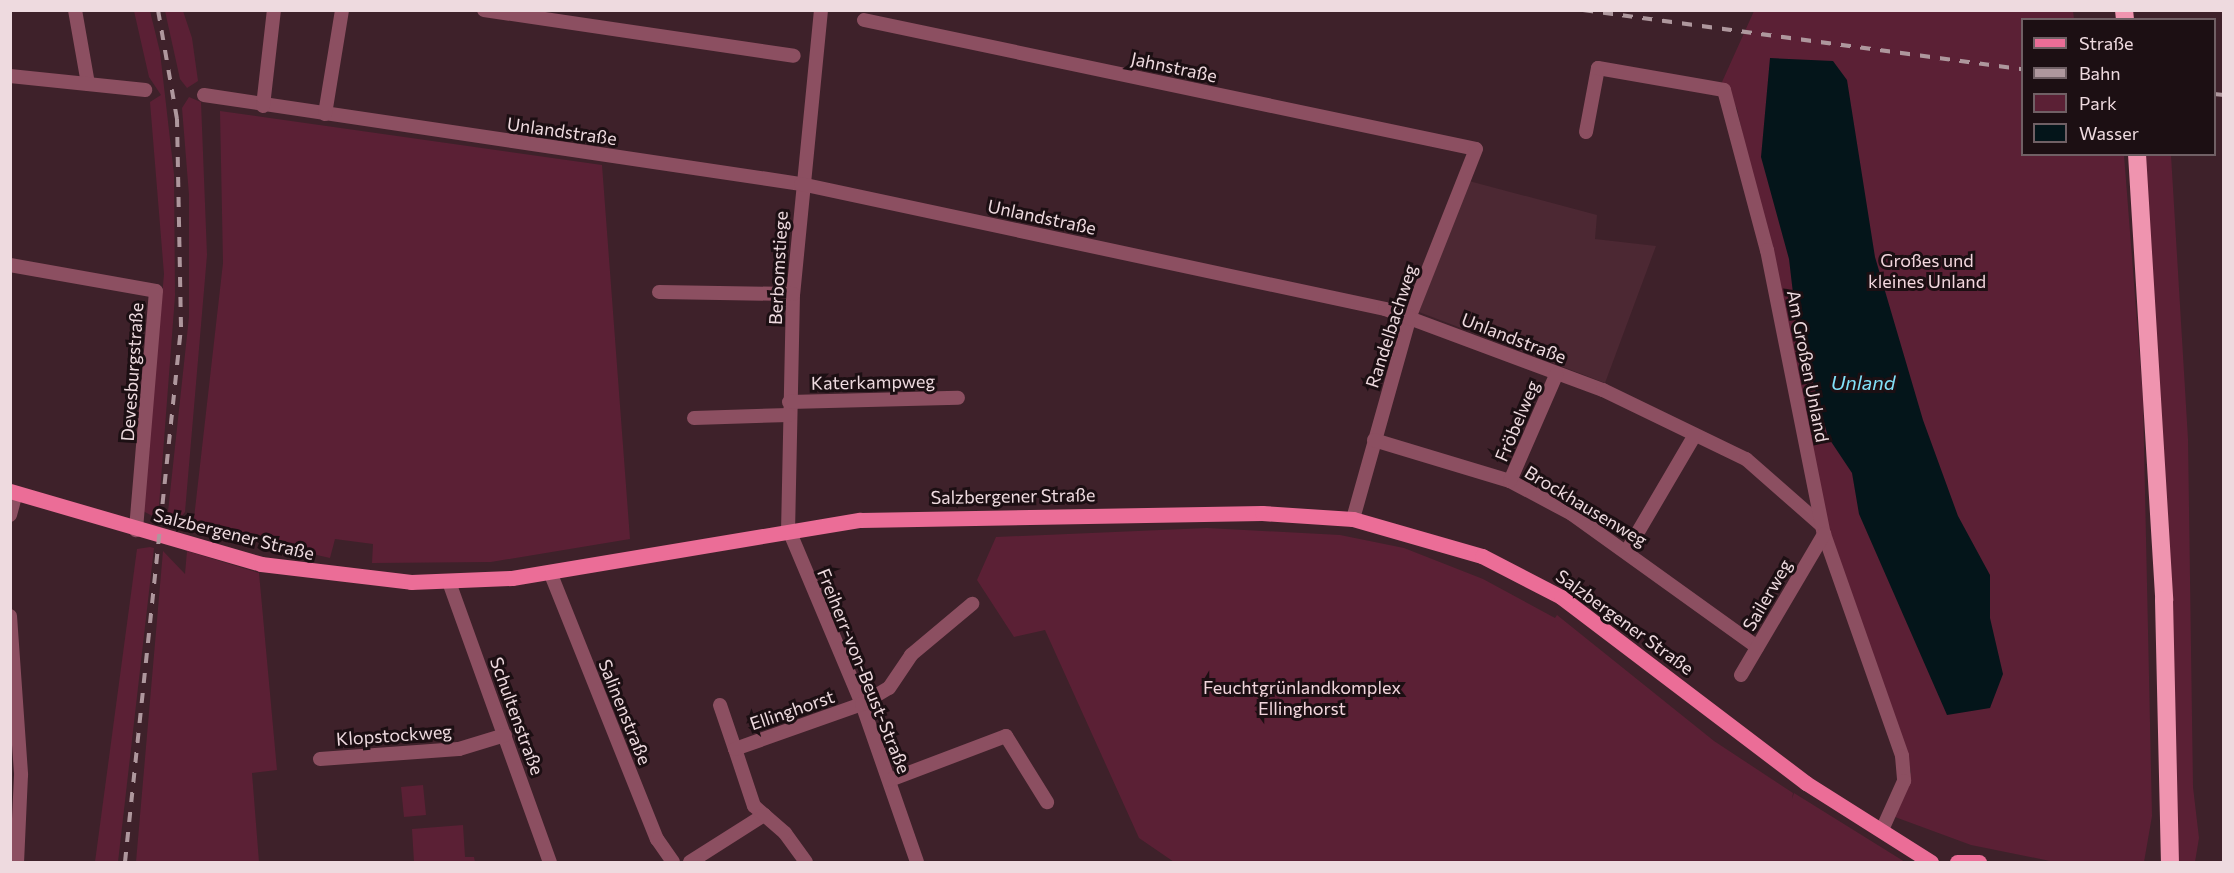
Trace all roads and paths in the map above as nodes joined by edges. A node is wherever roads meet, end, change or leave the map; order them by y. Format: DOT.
graph roads {
  1 [pos="75,10"];
  2 [pos="274,10"];
  3 [pos="342,10"];
  4 [pos="484,10"];
  5 [pos="821,10"];
  6 [pos="864,20"];
  7 [pos="794,56"];
  8 [pos="10,75"];
  9 [pos="88,84"];
  10 [pos="144,90"];
  11 [pos="204,95"];
  12 [pos="263,106"];
  13 [pos="325,114"];
  14 [pos="1586,132"];
  15 [pos="1476,149"];
  16 [pos="2137,156"];
  17 [pos="801,184"];
  18 [pos="10,265"];
  19 [pos="658,292"];
  20 [pos="793,294"];
  21 [pos="1410,316"];
  22 [pos="1556,375"];
  23 [pos="958,398"];
  24 [pos="789,408"];
  25 [pos="694,418"];
  26 [pos="1695,435"];
  27 [pos="1374,440"];
  28 [pos="1510,481"];
  29 [pos="13,492"];
  30 [pos="10,515"];
  31 [pos="1353,519"];
  32 [pos="788,528"];
  33 [pos="1823,529"];
  34 [pos="136,530"];
  35 [pos="1628,549"];
  36 [pos="550,572"];
  37 [pos="448,582"];
  38 [pos="972,604"];
  39 [pos="10,616"];
  40 [pos="1757,647"];
  41 [pos="13,663"];
  42 [pos="1741,675"];
  43 [pos="862,704"];
  44 [pos="720,705"];
  45 [pos="505,735"];
  46 [pos="735,749"];
  47 [pos="320,759"];
  48 [pos="890,780"];
  49 [pos="1047,802"];
  50 [pos="764,815"];
  51 [pos="1882,830"];
  52 [pos="2170,861"];
  53 [pos="17,862"];
  54 [pos="550,862"];
  55 [pos="673,862"];
  56 [pos="690,862"];
  57 [pos="806,862"];
  58 [pos="916,862"];
  59 [pos="1930,862"];
  60 [pos="1957,862"];
  61 [pos="1979,862"];
  1 -- 9 [label="street"];
  2 -- 12 [label="street"];
  3 -- 13 [label="street"];
  4 -- 7 [label="street"];
  5 -- 17 [label="street, Berbomstiege"];
  6 -- 15 [label="street, Jahnstraße"];
  8 -- 9 [label="street"];
  9 -- 10 [label="street"];
  11 -- 12 [label="street, Unlandstraße"];
  12 -- 13 [label="street, Unlandstraße"];
  13 -- 17 [label="street, Unlandstraße"];
  14 -- 33 [label="street, Am Großen Unland"];
  15 -- 21 [label="street, Randelbachweg"];
  16 -- 52 [label="highway"];
  17 -- 20 [label="street, Berbomstiege"];
  17 -- 21 [label="street, Unlandstraße"];
  18 -- 34 [label="street, Devesburgstraße"];
  19 -- 20 [label="street"];
  20 -- 24 [label="street, Berbomstiege"];
  21 -- 22 [label="street, Unlandstraße"];
  21 -- 27 [label="street, Randelbachweg"];
  22 -- 26 [label="street, Unlandstraße"];
  22 -- 28 [label="street, Fröbelweg"];
  23 -- 24 [label="street, Katerkampweg"];
  24 -- 25 [label="street, Katerkampweg"];
  24 -- 32 [label="street, Berbomstiege"];
  26 -- 33 [label="street, Unlandstraße"];
  26 -- 35 [label="street"];
  27 -- 28 [label="street, Brockhausenweg"];
  27 -- 31 [label="street, Randelbachweg"];
  28 -- 35 [label="street, Brockhausenweg"];
  29 -- 30 [label="street"];
  29 -- 34 [label="main road, Salzbergener Straße"];
  31 -- 32 [label="main road, Salzbergener Straße"];
  31 -- 51 [label="main road, Salzbergener Straße"];
  32 -- 36 [label="main road, Salzbergener Straße"];
  32 -- 43 [label="street, Freiherr-von-Beust-Straße"];
  33 -- 40 [label="street, Sailerweg"];
  33 -- 51 [label="street, Am Großen Unland"];
  34 -- 37 [label="main road, Salzbergener Straße"];
  35 -- 40 [label="street, Brockhausenweg"];
  36 -- 37 [label="main road, Salzbergener Straße"];
  36 -- 55 [label="street, Salinenstraße"];
  37 -- 45 [label="street, Schultenstraße"];
  38 -- 43 [label="street, Ellinghorst"];
  39 -- 41 [label="street"];
  40 -- 42 [label="street, Sailerweg"];
  41 -- 53 [label="street"];
  43 -- 46 [label="street, Ellinghorst"];
  43 -- 48 [label="street, Freiherr-von-Beust-Straße"];
  44 -- 46 [label="street, Ellinghorst"];
  45 -- 47 [label="street, Klopstockweg"];
  45 -- 54 [label="street, Schultenstraße"];
  46 -- 50 [label="street, Ellinghorst"];
  48 -- 49 [label="street"];
  48 -- 58 [label="street, Freiherr-von-Beust-Straße"];
  50 -- 56 [label="street"];
  50 -- 57 [label="street, Ellinghorst"];
  51 -- 59 [label="main road, Salzbergener Straße"];
  60 -- 61 [label="main road"];
}
